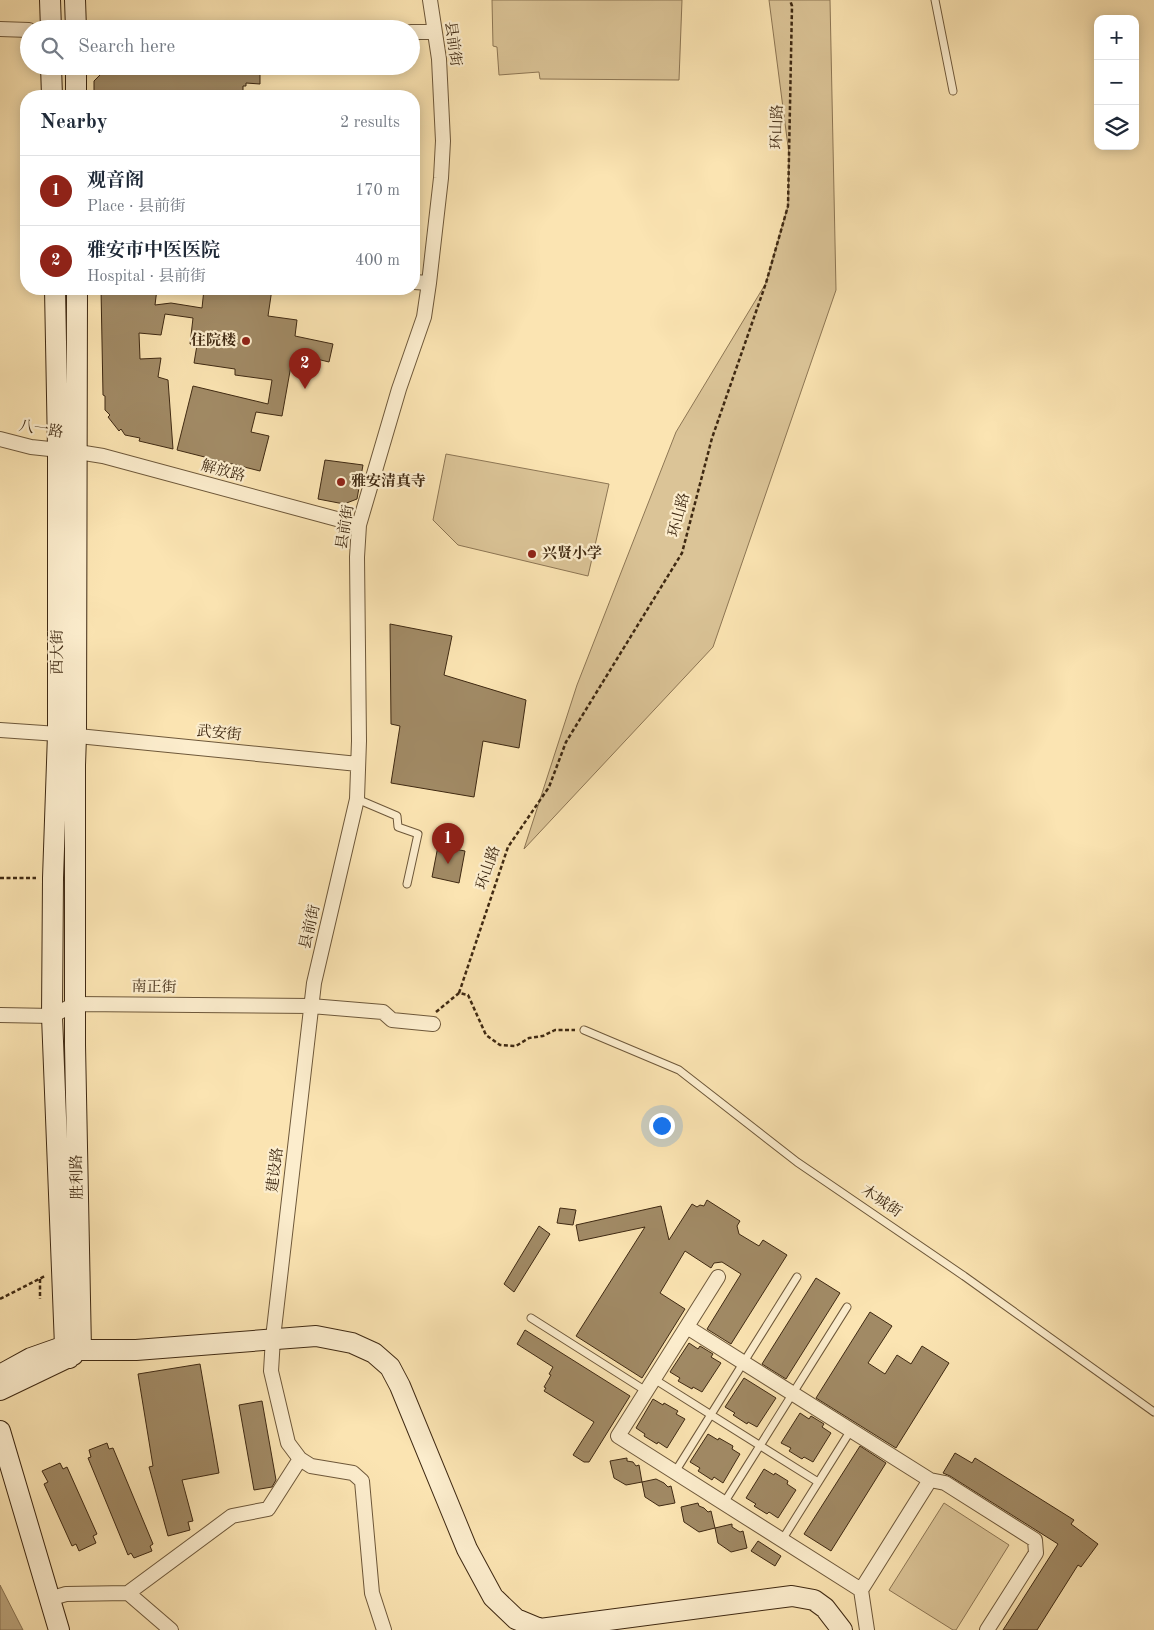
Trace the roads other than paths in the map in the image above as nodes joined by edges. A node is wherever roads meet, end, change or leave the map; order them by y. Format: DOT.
graph roads {
  1 [pos="50,0"];
  2 [pos="75,0"];
  3 [pos="430,0"];
  4 [pos="935,0"];
  5 [pos="51,20"];
  6 [pos="76,20"];
  7 [pos="0,29"];
  8 [pos="20,30"];
  9 [pos="420,32"];
  10 [pos="434,32"];
  11 [pos="51,75"];
  12 [pos="76,75"];
  13 [pos="52,90"];
  14 [pos="76,90"];
  15 [pos="953,91"];
  16 [pos="420,282"];
  17 [pos="429,282"];
  18 [pos="55,295"];
  19 [pos="77,295"];
  20 [pos="0,439"];
  21 [pos="58,450"];
  22 [pos="78,452"];
  23 [pos="360,525"];
  24 [pos="0,730"];
  25 [pos="67,735"];
  26 [pos="358,764"];
  27 [pos="357,799"];
  28 [pos="407,884"];
  29 [pos="75,1004"];
  30 [pos="311,1006"];
  31 [pos="0,1015"];
  32 [pos="52,1016"];
  33 [pos="433,1019"];
  34 [pos="584,1030"];
  35 [pos="797,1276"];
  36 [pos="718,1277"];
  37 [pos="847,1307"];
  38 [pos="531,1318"];
  39 [pos="687,1327"];
  40 [pos="273,1338"];
  41 [pos="72,1351"];
  42 [pos="743,1362"];
  43 [pos="654,1379"];
  44 [pos="1,1384"];
  45 [pos="646,1391"];
  46 [pos="793,1394"];
  47 [pos="1154,1412"];
  48 [pos="710,1414"];
  49 [pos="850,1430"];
  50 [pos="0,1431"];
  51 [pos="760,1446"];
  52 [pos="300,1459"];
  53 [pos="674,1472"];
  54 [pos="930,1480"];
  55 [pos="818,1482"];
  56 [pos="724,1503"];
  57 [pos="782,1540"];
  58 [pos="861,1590"];
  59 [pos="128,1593"];
  60 [pos="49,1599"];
  61 [pos="59,1630"];
  62 [pos="172,1630"];
  63 [pos="384,1630"];
  64 [pos="842,1630"];
  65 [pos="867,1630"];
  66 [pos="987,1630"];
  1 -- 5 [label="main road"];
  2 -- 6 [label="main road"];
  3 -- 10 [label="street, 县前街"];
  4 -- 15 [label="lane"];
  7 -- 8 [label="street"];
  9 -- 10 [label="street"];
  10 -- 17 [label="street, 县前街"];
  11 -- 13 [label="main road"];
  12 -- 14 [label="main road"];
  16 -- 17 [label="street"];
  17 -- 23 [label="street, 县前街"];
  18 -- 21 [label="main road, 西大街"];
  19 -- 22 [label="main road, 西大街"];
  20 -- 21 [label="street, 八一路"];
  21 -- 22 [label="street, 八一路"];
  21 -- 25 [label="main road, 西大街"];
  22 -- 23 [label="street, 解放路"];
  22 -- 25 [label="main road, 西大街"];
  23 -- 26 [label="street, 县前街"];
  24 -- 25 [label="street, 武安街"];
  25 -- 26 [label="street, 武安街"];
  25 -- 29 [label="main road, 西大街"];
  25 -- 32 [label="main road, 西大街"];
  26 -- 27 [label="street, 县前街"];
  27 -- 28 [label="lane"];
  27 -- 30 [label="street, 县前街"];
  29 -- 30 [label="street, 南正街"];
  29 -- 32 [label="street, 南正街"];
  29 -- 41 [label="main road, 胜利路"];
  30 -- 33 [label="street, 南正街"];
  30 -- 40 [label="street, 建设路"];
  31 -- 32 [label="street, 南正街"];
  32 -- 41 [label="main road, 胜利路"];
  34 -- 47 [label="lane, 木城街"];
  35 -- 42 [label="lane"];
  36 -- 39 [label="street"];
  37 -- 46 [label="lane"];
  38 -- 45 [label="lane"];
  39 -- 42 [label="street"];
  39 -- 43 [label="street"];
  40 -- 41 [label="main road"];
  40 -- 52 [label="street, 建设路"];
  40 -- 64 [label="main road"];
  41 -- 44 [label="main road"];
  42 -- 46 [label="street"];
  42 -- 48 [label="lane"];
  43 -- 45 [label="street"];
  43 -- 48 [label="lane"];
  45 -- 53 [label="street"];
  46 -- 49 [label="street"];
  46 -- 51 [label="lane"];
  48 -- 51 [label="lane"];
  48 -- 53 [label="lane"];
  49 -- 54 [label="street"];
  49 -- 55 [label="lane"];
  50 -- 60 [label="main road"];
  51 -- 55 [label="lane"];
  51 -- 56 [label="lane"];
  52 -- 59 [label="street"];
  52 -- 63 [label="street"];
  53 -- 56 [label="street"];
  54 -- 58 [label="street"];
  54 -- 66 [label="street"];
  55 -- 57 [label="lane"];
  56 -- 57 [label="street"];
  57 -- 58 [label="street"];
  58 -- 65 [label="street"];
  59 -- 60 [label="street"];
  59 -- 62 [label="street"];
  60 -- 61 [label="main road"];
}
